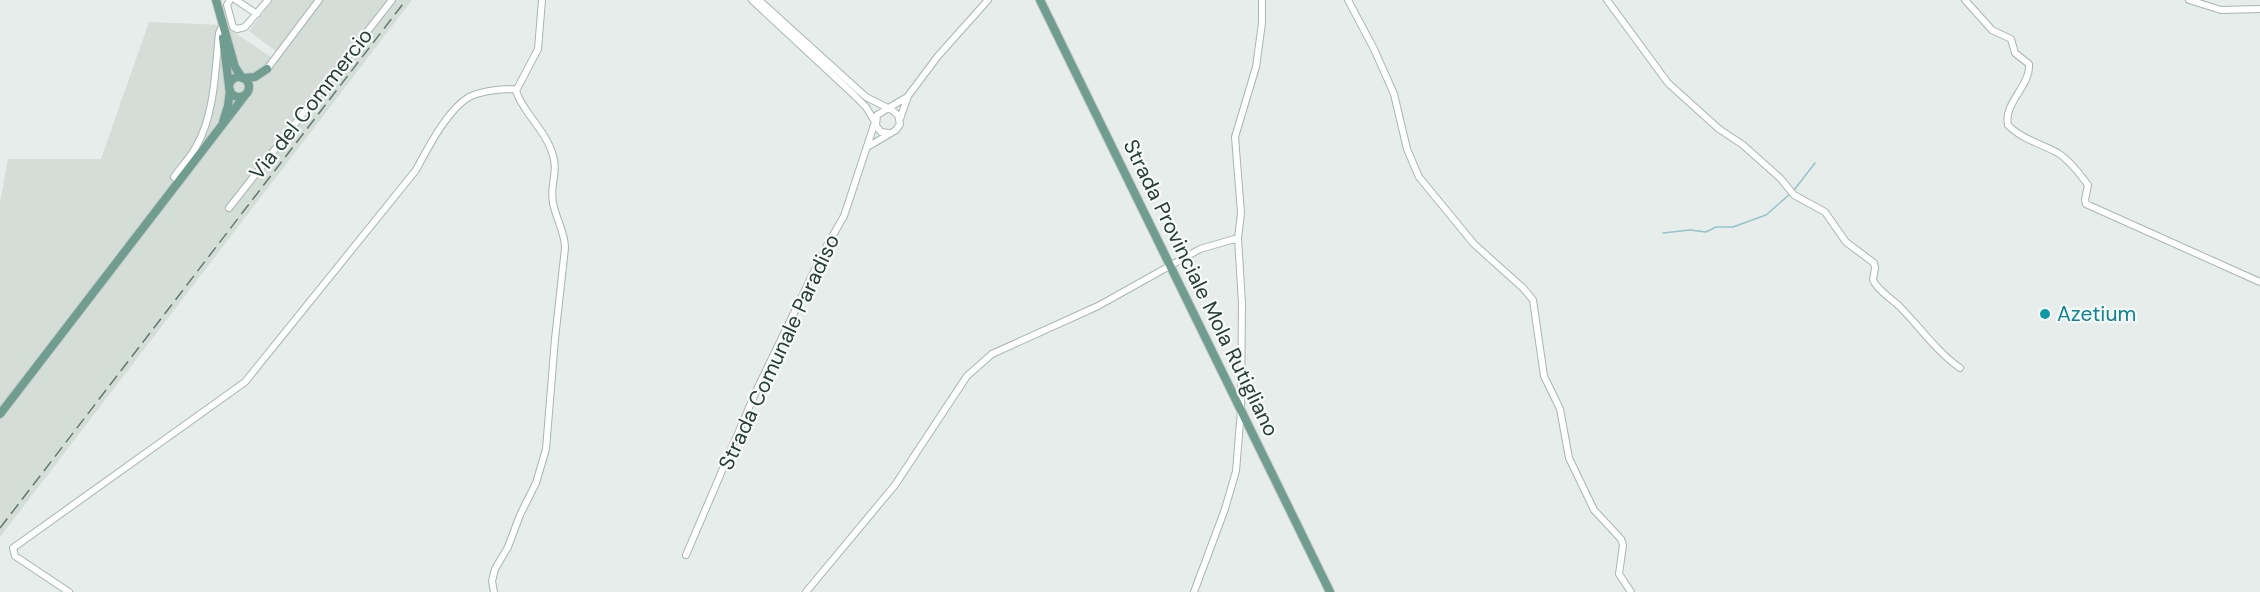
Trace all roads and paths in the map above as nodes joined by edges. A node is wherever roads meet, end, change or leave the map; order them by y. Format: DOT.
graph roads {
  1 [pos="216,0"];
  2 [pos="230,0"];
  3 [pos="237,0"];
  4 [pos="268,0"];
  5 [pos="319,0"];
  6 [pos="392,0"];
  7 [pos="542,0"];
  8 [pos="752,0"];
  9 [pos="759,0"];
  10 [pos="988,0"];
  11 [pos="1040,0"];
  12 [pos="1262,0"];
  13 [pos="1348,0"];
  14 [pos="1607,0"];
  15 [pos="1965,0"];
  16 [pos="2189,0"];
  17 [pos="2260,9"];
  18 [pos="257,14"];
  19 [pos="223,25"];
  20 [pos="267,69"];
  21 [pos="242,78"];
  22 [pos="230,87"];
  23 [pos="516,90"];
  24 [pos="246,94"];
  25 [pos="908,96"];
  26 [pos="888,109"];
  27 [pos="900,119"];
  28 [pos="875,122"];
  29 [pos="217,133"];
  30 [pos="889,134"];
  31 [pos="869,146"];
  32 [pos="180,181"];
  33 [pos="230,208"];
  34 [pos="1238,238"];
  35 [pos="1170,266"];
  36 [pos="2260,282"];
  37 [pos="1960,368"];
  38 [pos="1241,410"];
  39 [pos="0,414"];
  40 [pos="686,555"];
  41 [pos="69,592"];
  42 [pos="494,592"];
  43 [pos="806,592"];
  44 [pos="1194,592"];
  45 [pos="1330,592"];
  46 [pos="1631,592"];
  1 -- 19 [label="main road"];
  2 -- 18 [label="street"];
  3 -- 18 [label="street"];
  4 -- 18 [label="street"];
  5 -- 20 [label="street"];
  6 -- 33 [label="street, Via del Commercio"];
  7 -- 23 [label="street"];
  8 -- 28 [label="street"];
  9 -- 26 [label="street"];
  10 -- 25 [label="street"];
  11 -- 35 [label="main road, Strada Provinciale Mola Rutigliano"];
  12 -- 34 [label="street"];
  13 -- 46 [label="street"];
  14 -- 37 [label="street"];
  15 -- 36 [label="street"];
  16 -- 17 [label="street"];
  19 -- 21 [label="main road"];
  19 -- 22 [label="main road"];
  19 -- 32 [label="street"];
  20 -- 21 [label="main road"];
  20 -- 24 [label="main road"];
  21 -- 22 [label="main road"];
  21 -- 24 [label="main road"];
  22 -- 24 [label="main road"];
  22 -- 29 [label="main road"];
  23 -- 41 [label="street"];
  23 -- 42 [label="street"];
  24 -- 29 [label="main road"];
  25 -- 26 [label="street"];
  25 -- 27 [label="street"];
  26 -- 27 [label="street"];
  26 -- 28 [label="street"];
  27 -- 30 [label="street"];
  28 -- 30 [label="street"];
  28 -- 31 [label="street, Strada Comunale Paradiso"];
  29 -- 32 [label="main road"];
  30 -- 31 [label="street"];
  31 -- 40 [label="street, Strada Comunale Paradiso"];
  32 -- 39 [label="main road"];
  34 -- 35 [label="street"];
  34 -- 38 [label="street"];
  35 -- 38 [label="main road, Strada Provinciale Mola Rutigliano"];
  35 -- 43 [label="street"];
  38 -- 44 [label="street"];
  38 -- 45 [label="main road, Strada Provinciale Mola Rutigliano"];
}
